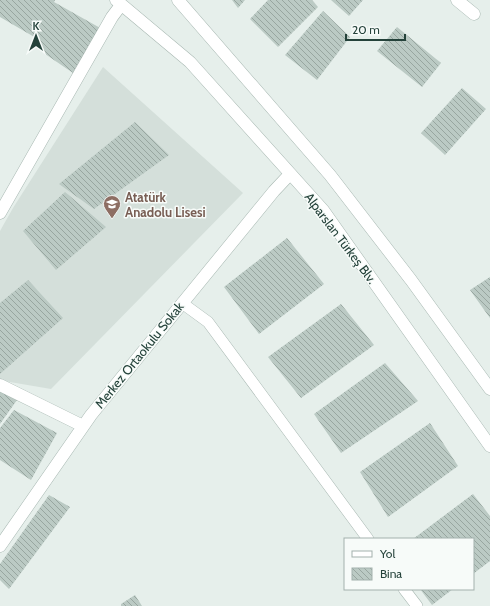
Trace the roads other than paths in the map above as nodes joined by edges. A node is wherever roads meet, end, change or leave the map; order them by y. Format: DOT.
graph roads {
  1 [pos="457,0"];
  2 [pos="181,1"];
  3 [pos="119,2"];
  4 [pos="474,14"];
  5 [pos="290,174"];
  6 [pos="0,213"];
  7 [pos="182,303"];
  8 [pos="0,385"];
  9 [pos="490,389"];
  10 [pos="83,426"];
  11 [pos="490,446"];
  12 [pos="367,538"];
  13 [pos="0,546"];
  14 [pos="405,590"];
  15 [pos="417,606"];
  1 -- 4 [label="street"];
  2 -- 9 [label="street"];
  3 -- 5 [label="street, Alparslan Türkeş Blv."];
  3 -- 6 [label="street"];
  5 -- 7 [label="street, Merkez Ortaokulu Sokak"];
  5 -- 11 [label="street, Alparslan Türkeş Blv."];
  7 -- 10 [label="street, Merkez Ortaokulu Sokak"];
  7 -- 12 [label="lane"];
  8 -- 10 [label="street"];
  10 -- 13 [label="street, Merkez Ortaokulu Sokak"];
  14 -- 15 [label="lane"];
}
